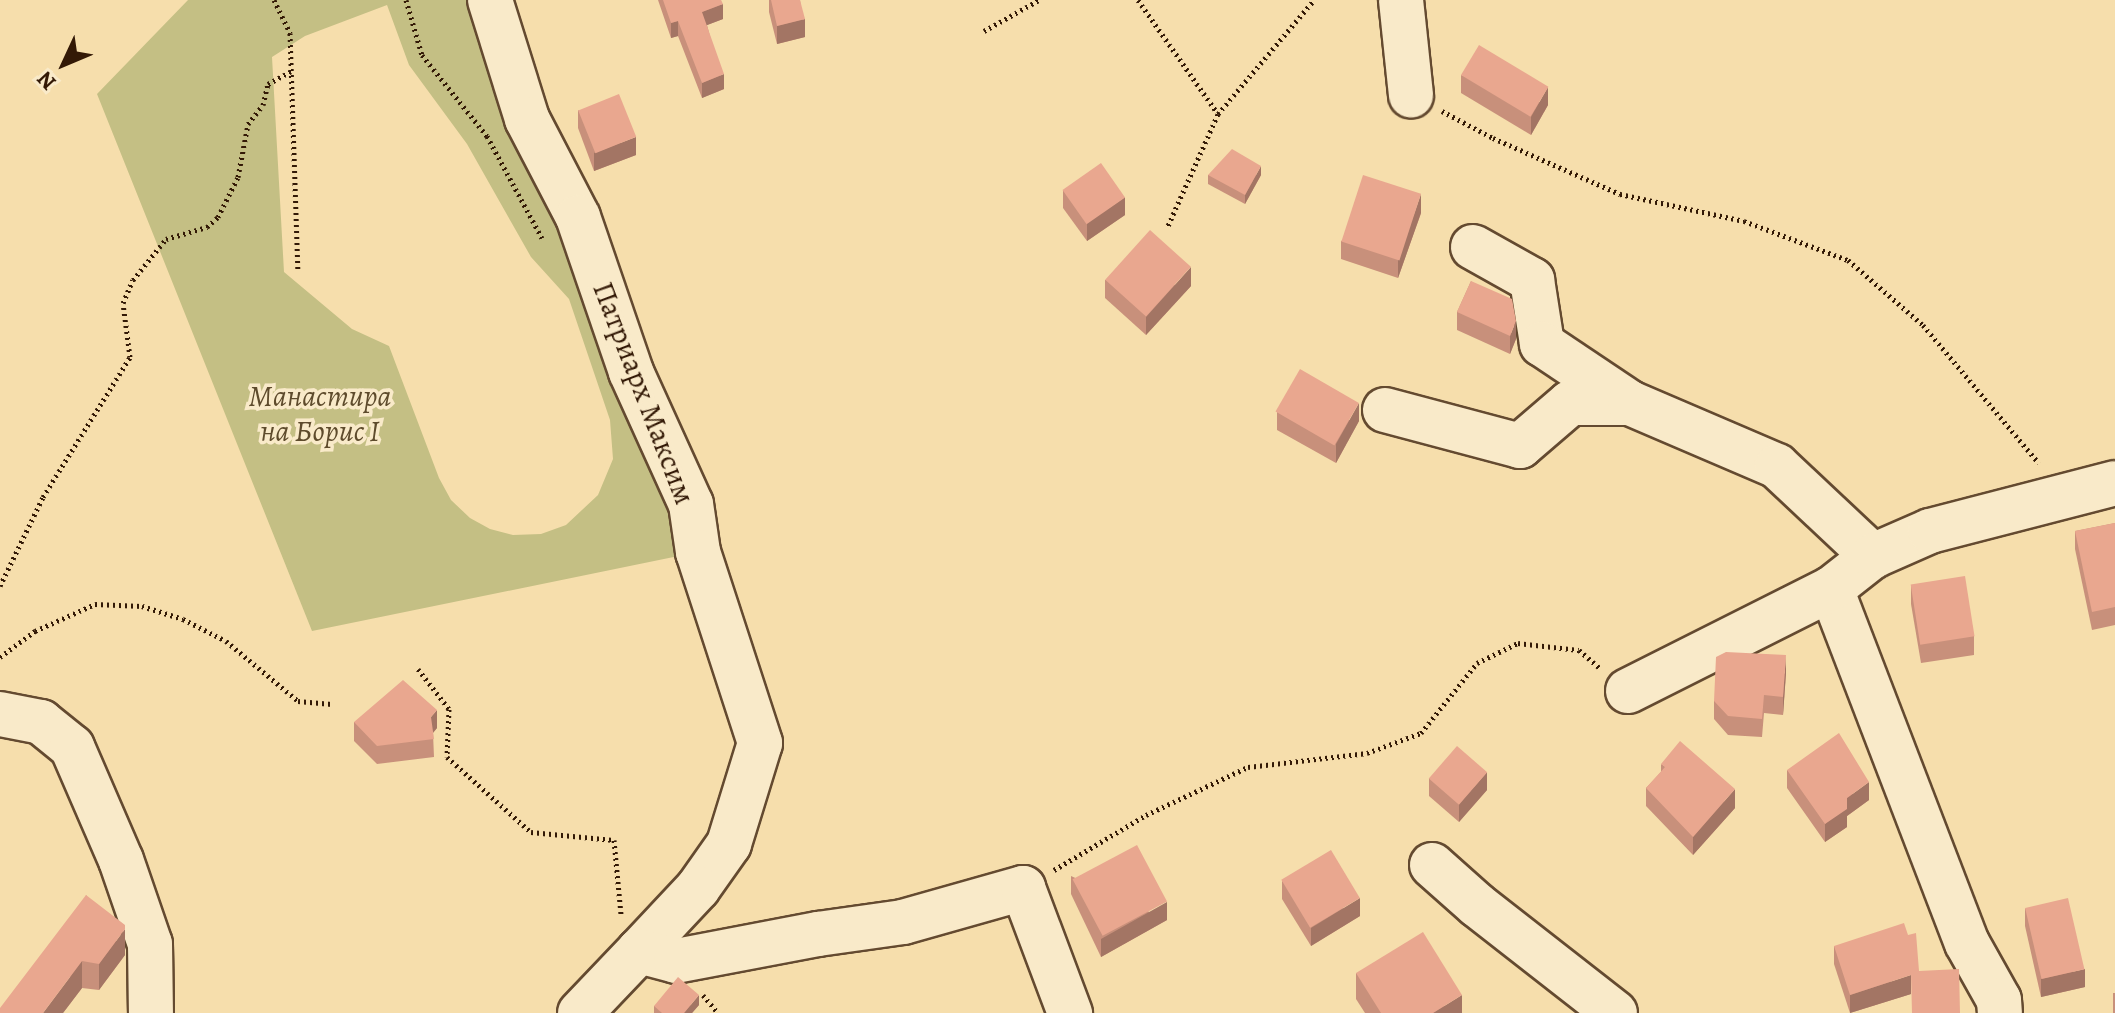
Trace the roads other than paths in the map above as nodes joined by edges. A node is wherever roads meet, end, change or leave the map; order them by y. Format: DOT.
graph roads {
  1 [pos="490,0"];
  2 [pos="1401,0"];
  3 [pos="1411,95"];
  4 [pos="1473,247"];
  5 [pos="1630,403"];
  6 [pos="1385,410"];
  7 [pos="2115,483"];
  8 [pos="1873,556"];
  9 [pos="1831,589"];
  10 [pos="1628,691"];
  11 [pos="0,714"];
  12 [pos="1432,865"];
  13 [pos="639,951"];
  14 [pos="151,1013"];
  15 [pos="580,1013"];
  16 [pos="1070,1013"];
  17 [pos="1615,1013"];
  18 [pos="2000,1013"];
  1 -- 13 [label="street, Патриарх Максим"];
  2 -- 3 [label="street"];
  4 -- 5 [label="street"];
  5 -- 6 [label="street"];
  5 -- 8 [label="street"];
  7 -- 8 [label="street"];
  8 -- 9 [label="street"];
  9 -- 10 [label="street"];
  9 -- 18 [label="street"];
  11 -- 14 [label="street"];
  12 -- 17 [label="street"];
  13 -- 15 [label="street, Патриарх Максим"];
  13 -- 16 [label="street"];
}
